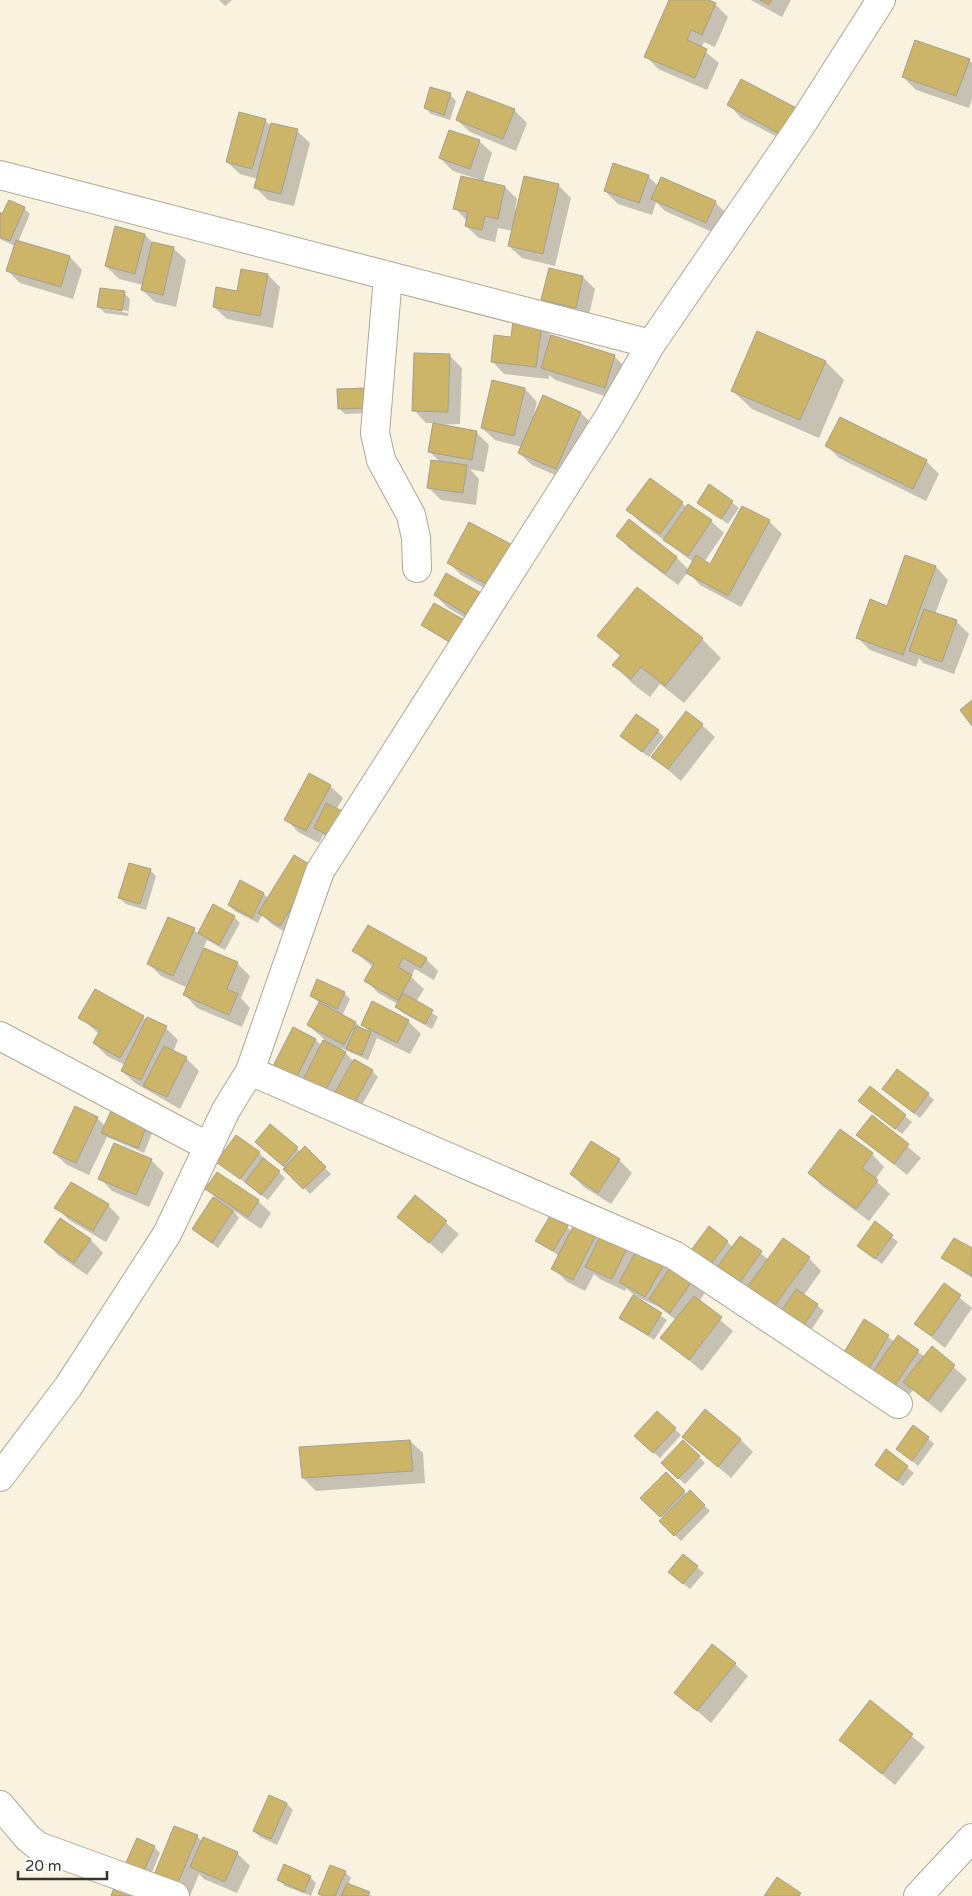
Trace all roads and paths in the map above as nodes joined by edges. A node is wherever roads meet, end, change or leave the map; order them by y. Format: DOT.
graph roads {
  1 [pos="881,0"];
  2 [pos="0,175"];
  3 [pos="388,276"];
  4 [pos="651,344"];
  5 [pos="417,568"];
  6 [pos="0,1036"];
  7 [pos="250,1071"];
  8 [pos="209,1147"];
  9 [pos="898,1404"];
  10 [pos="0,1477"];
  11 [pos="0,1804"];
  12 [pos="972,1838"];
  13 [pos="176,1896"];
  14 [pos="918,1896"];
  1 -- 4 [label="street"];
  2 -- 3 [label="street"];
  3 -- 4 [label="street"];
  3 -- 5 [label="street"];
  4 -- 7 [label="street"];
  6 -- 8 [label="street"];
  7 -- 8 [label="street"];
  7 -- 9 [label="street"];
  8 -- 10 [label="street"];
  11 -- 13 [label="street"];
  12 -- 14 [label="street"];
}
